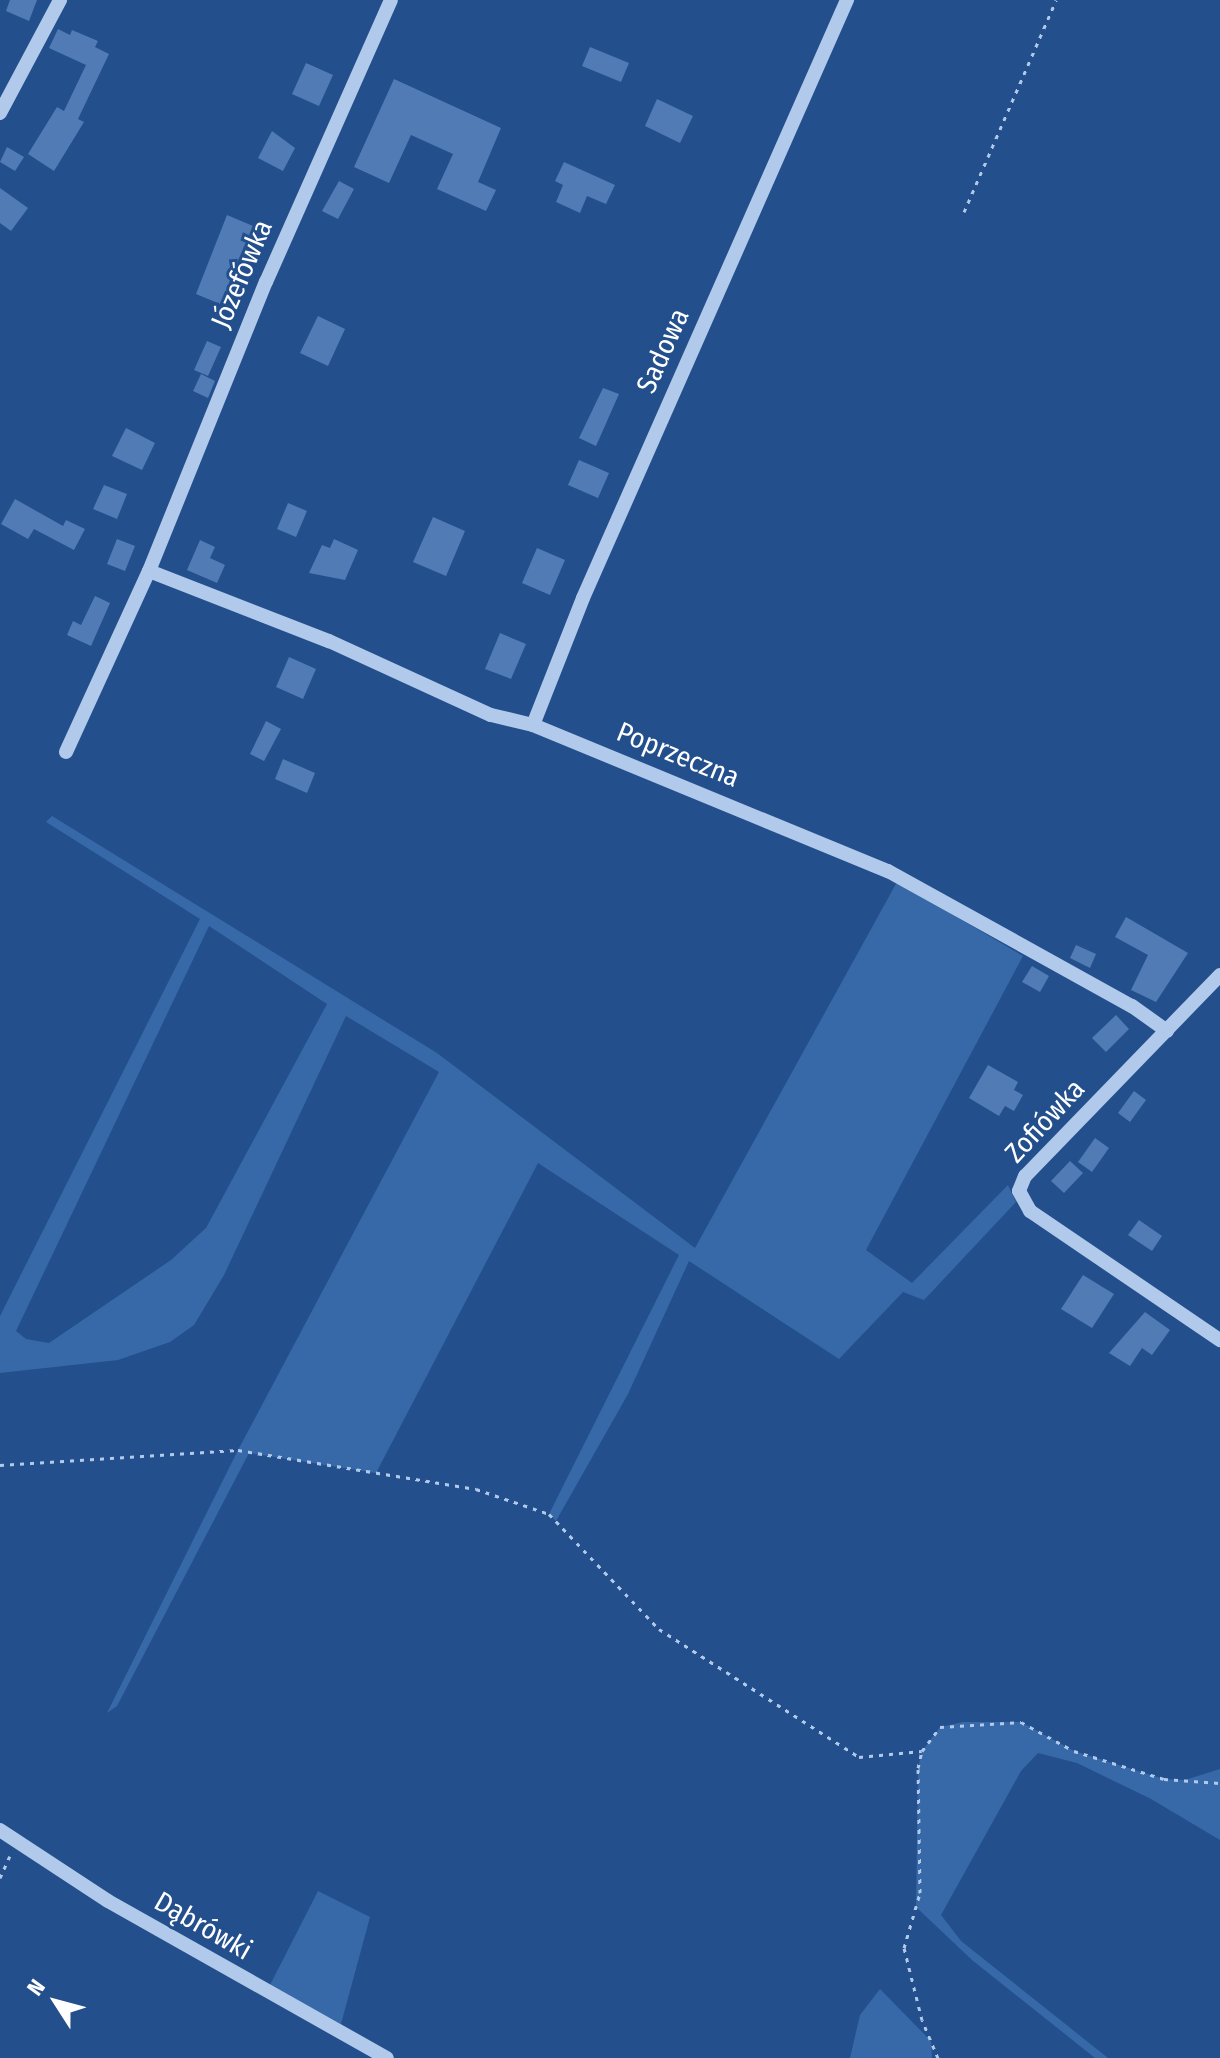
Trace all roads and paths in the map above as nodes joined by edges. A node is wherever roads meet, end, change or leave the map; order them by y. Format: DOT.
graph roads {
  1 [pos="60,0"];
  2 [pos="391,0"];
  3 [pos="847,0"];
  4 [pos="1056,0"];
  5 [pos="0,113"];
  6 [pos="964,212"];
  7 [pos="149,571"];
  8 [pos="533,725"];
  9 [pos="66,752"];
  10 [pos="1220,975"];
  11 [pos="1167,1031"];
  12 [pos="1220,1340"];
  13 [pos="0,1465"];
  14 [pos="922,1751"];
  15 [pos="1220,1783"];
  16 [pos="0,1830"];
  17 [pos="19,1841"];
  18 [pos="0,1878"];
  19 [pos="387,2058"];
  20 [pos="938,2058"];
  1 -- 5 [label="street"];
  2 -- 7 [label="street, Józefówka"];
  3 -- 8 [label="street, Sadowa"];
  4 -- 6 [label="path"];
  7 -- 8 [label="street, Poprzeczna"];
  7 -- 9 [label="street, Józefówka"];
  8 -- 11 [label="street, Poprzeczna"];
  10 -- 11 [label="street, Zofiówka"];
  11 -- 12 [label="street, Zofiówka"];
  13 -- 14 [label="path"];
  14 -- 15 [label="path"];
  14 -- 20 [label="path"];
  16 -- 17 [label="street, Dąbrówki"];
  17 -- 18 [label="path"];
  17 -- 19 [label="street, Dąbrówki"];
}
